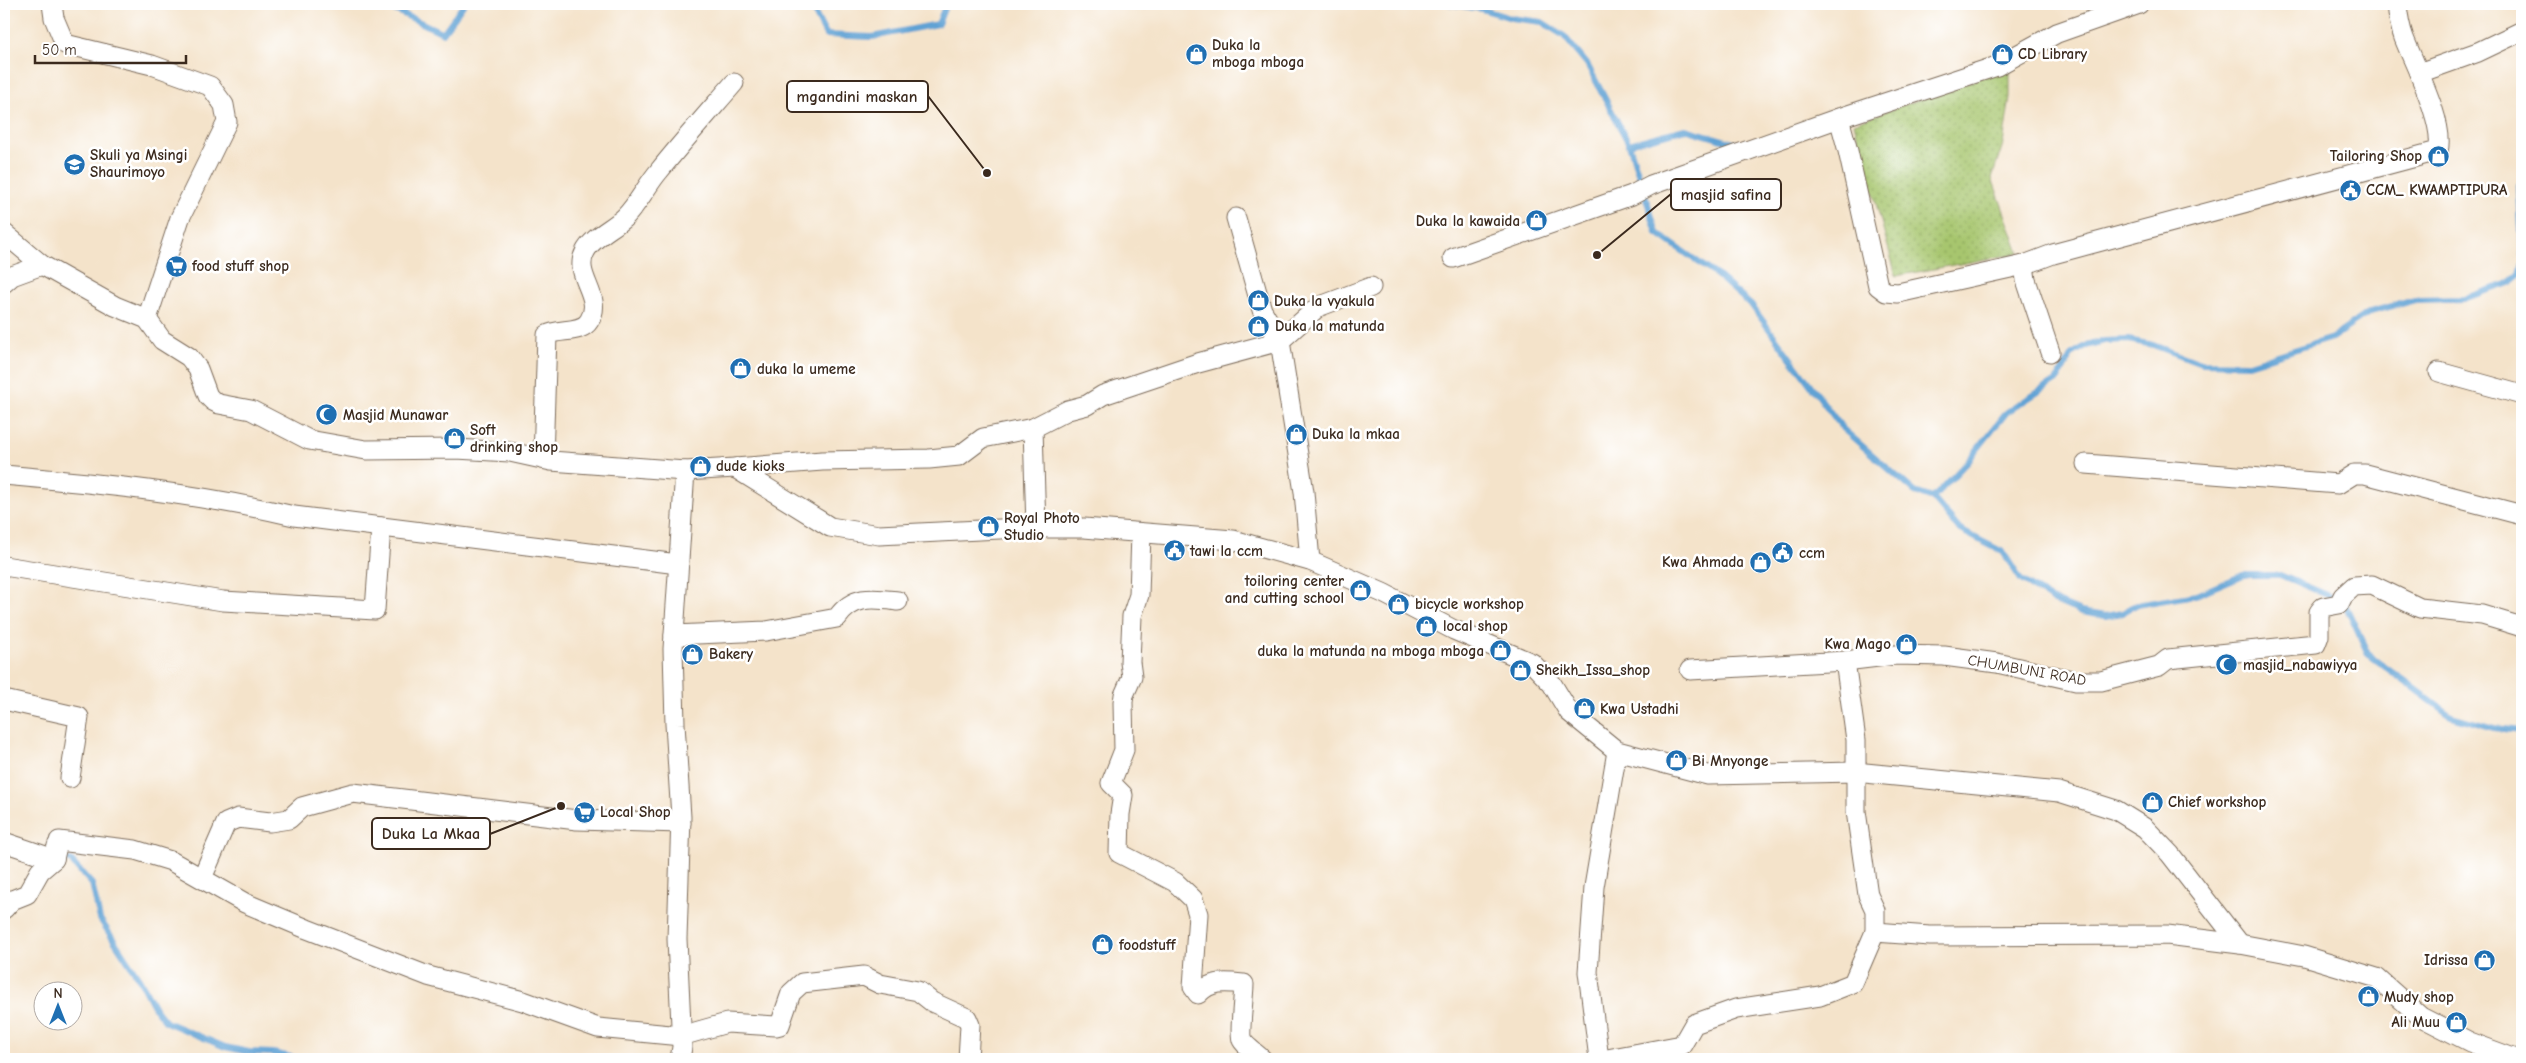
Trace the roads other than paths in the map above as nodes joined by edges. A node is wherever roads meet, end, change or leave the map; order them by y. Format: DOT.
graph roads {
  1 [pos="52,4"];
  2 [pos="2139,4"];
  3 [pos="2397,4"];
  4 [pos="2522,31"];
  5 [pos="2419,73"];
  6 [pos="734,83"];
  7 [pos="1839,118"];
  8 [pos="1236,218"];
  9 [pos="4,233"];
  10 [pos="1453,258"];
  11 [pos="2024,264"];
  12 [pos="42,265"];
  13 [pos="4,283"];
  14 [pos="1371,287"];
  15 [pos="147,319"];
  16 [pos="1280,342"];
  17 [pos="2050,352"];
  18 [pos="2439,372"];
  19 [pos="2522,395"];
  20 [pos="1033,428"];
  21 [pos="543,460"];
  22 [pos="2086,464"];
  23 [pos="735,468"];
  24 [pos="685,471"];
  25 [pos="4,475"];
  26 [pos="2522,515"];
  27 [pos="381,527"];
  28 [pos="1036,528"];
  29 [pos="1141,533"];
  30 [pos="1310,561"];
  31 [pos="678,564"];
  32 [pos="4,566"];
  33 [pos="898,601"];
  34 [pos="2522,627"];
  35 [pos="674,635"];
  36 [pos="1845,661"];
  37 [pos="1690,670"];
  38 [pos="4,700"];
  39 [pos="1616,751"];
  40 [pos="1855,772"];
  41 [pos="70,778"];
  42 [pos="681,823"];
  43 [pos="4,842"];
  44 [pos="56,851"];
  45 [pos="202,878"];
  46 [pos="4,909"];
  47 [pos="1875,932"];
  48 [pos="2240,944"];
  49 [pos="681,1036"];
  50 [pos="1682,1052"];
  51 [pos="680,1059"];
  52 [pos="968,1059"];
  53 [pos="1262,1059"];
  54 [pos="1599,1059"];
  55 [pos="1607,1059"];
  56 [pos="2516,1059"];
  1 -- 15 [label="street"];
  2 -- 7 [label="street"];
  3 -- 5 [label="street"];
  4 -- 5 [label="street"];
  5 -- 11 [label="street"];
  6 -- 21 [label="street"];
  7 -- 10 [label="street"];
  7 -- 11 [label="street"];
  8 -- 16 [label="street"];
  9 -- 12 [label="street"];
  11 -- 17 [label="street"];
  12 -- 13 [label="street"];
  12 -- 15 [label="street"];
  14 -- 16 [label="street"];
  15 -- 21 [label="street"];
  16 -- 20 [label="street"];
  16 -- 30 [label="street"];
  18 -- 19 [label="street"];
  20 -- 23 [label="street"];
  20 -- 28 [label="street"];
  21 -- 24 [label="street"];
  22 -- 26 [label="street"];
  23 -- 24 [label="street"];
  23 -- 28 [label="street"];
  24 -- 31 [label="street"];
  25 -- 27 [label="street"];
  27 -- 31 [label="street"];
  27 -- 32 [label="street"];
  28 -- 29 [label="street"];
  29 -- 30 [label="street"];
  29 -- 53 [label="street"];
  30 -- 39 [label="street"];
  31 -- 35 [label="street"];
  33 -- 35 [label="street"];
  34 -- 36 [label="street, CHUMBUNI ROAD"];
  35 -- 42 [label="street"];
  36 -- 37 [label="street, CHUMBUNI ROAD"];
  36 -- 40 [label="street"];
  38 -- 41 [label="street"];
  39 -- 40 [label="street"];
  39 -- 54 [label="street"];
  40 -- 47 [label="street"];
  40 -- 48 [label="street"];
  42 -- 45 [label="street"];
  42 -- 49 [label="street"];
  43 -- 44 [label="street"];
  44 -- 45 [label="street"];
  44 -- 46 [label="street"];
  45 -- 49 [label="street"];
  47 -- 48 [label="street"];
  47 -- 50 [label="street"];
  48 -- 56 [label="street"];
  49 -- 51 [label="street"];
  49 -- 52 [label="street"];
  50 -- 55 [label="street"];
}
